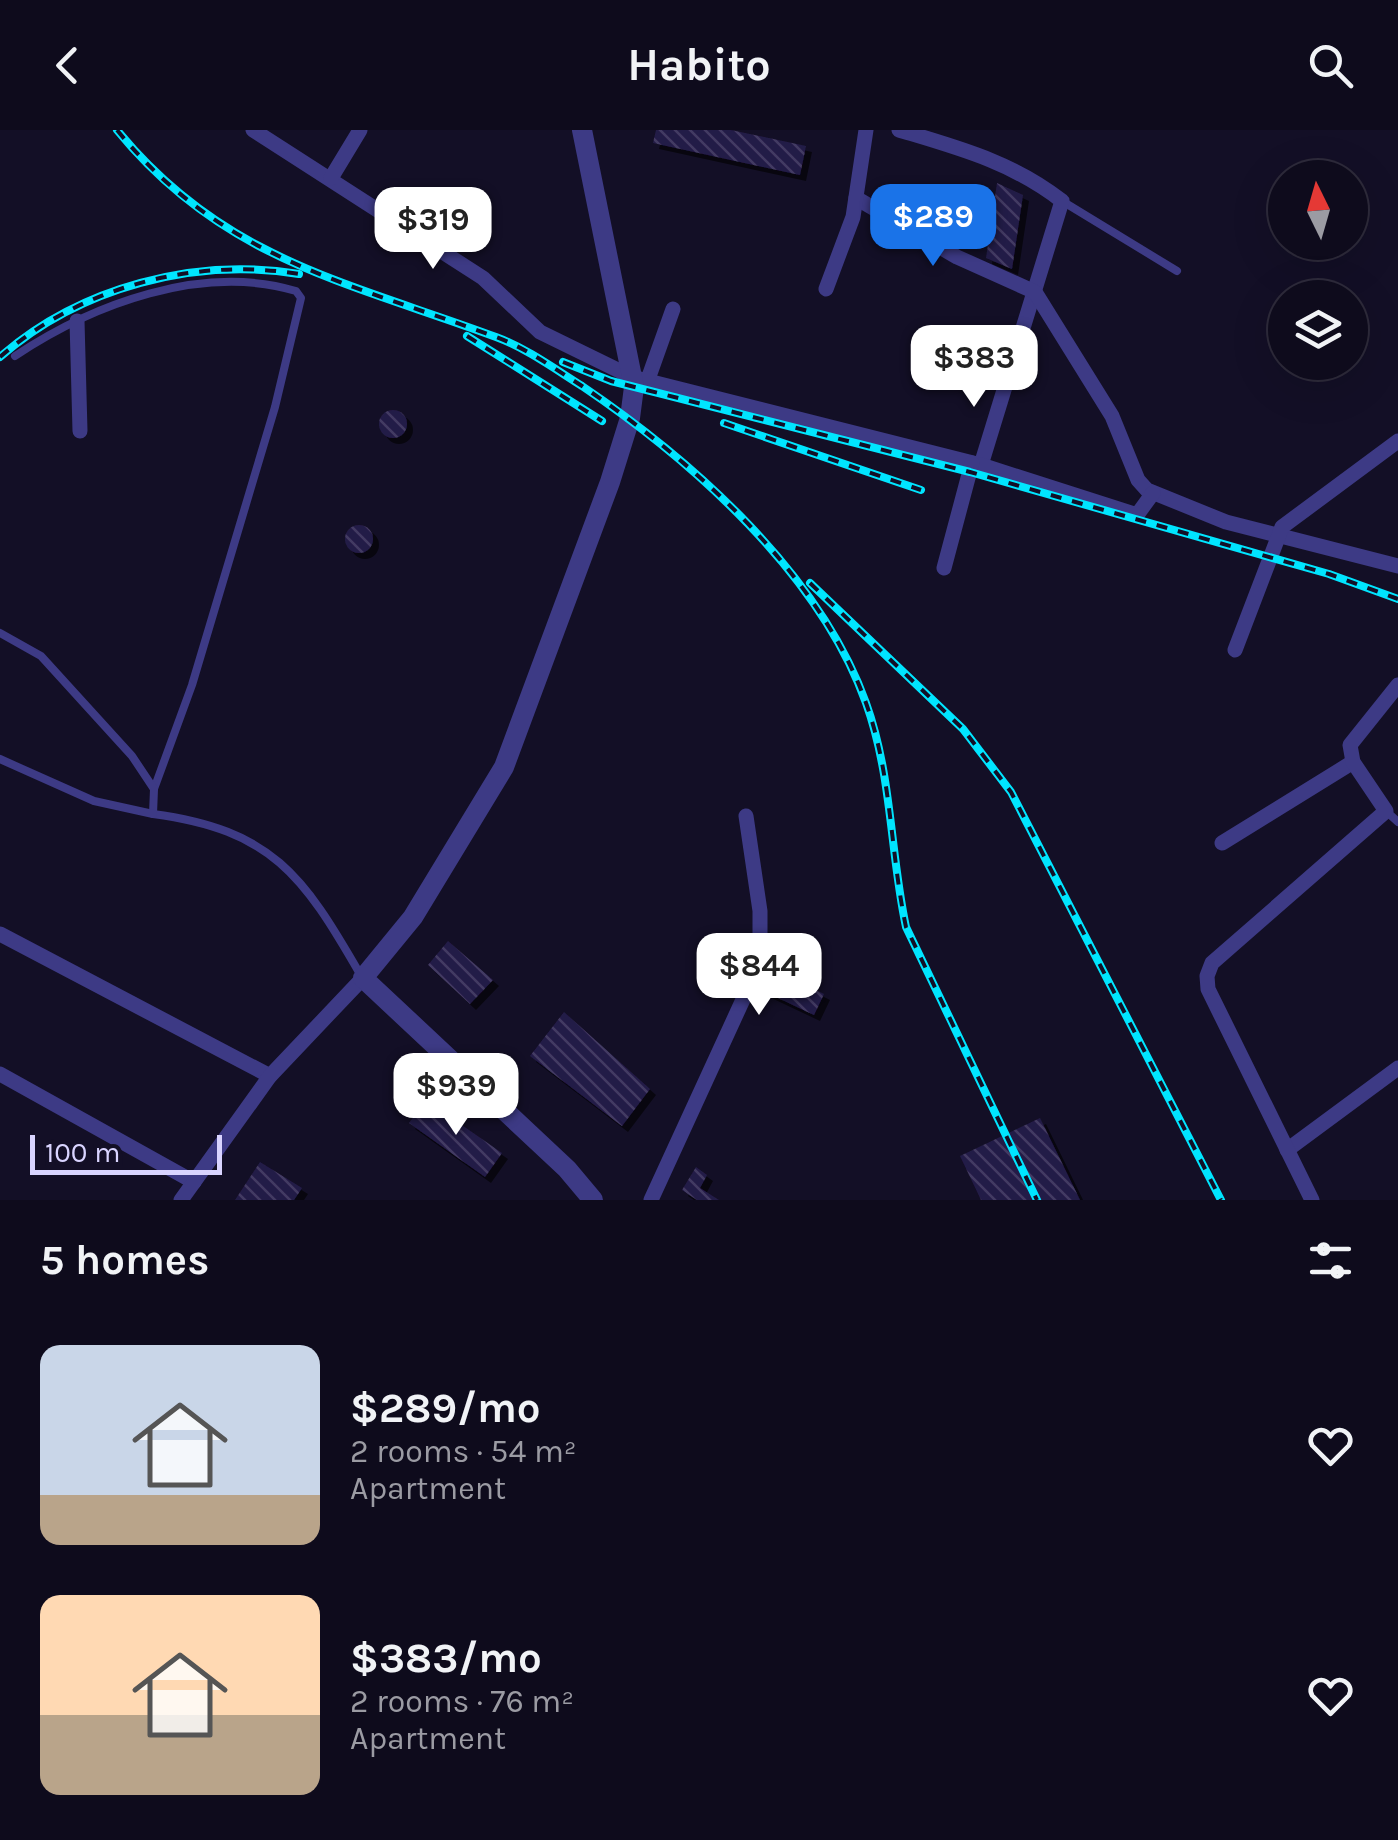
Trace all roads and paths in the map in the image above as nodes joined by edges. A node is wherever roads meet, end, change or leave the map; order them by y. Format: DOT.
graph roads {
  1 [pos="253,130"];
  2 [pos="360,130"];
  3 [pos="582,130"];
  4 [pos="866,130"];
  5 [pos="899,130"];
  6 [pos="331,178"];
  7 [pos="856,198"];
  8 [pos="1062,200"];
  9 [pos="1177,272"];
  10 [pos="826,289"];
  11 [pos="1034,292"];
  12 [pos="673,309"];
  13 [pos="77,320"];
  14 [pos="15,356"];
  15 [pos="640,380"];
  16 [pos="80,431"];
  17 [pos="1398,441"];
  18 [pos="976,464"];
  19 [pos="1153,492"];
  20 [pos="1278,535"];
  21 [pos="1394,559"];
  22 [pos="944,568"];
  23 [pos="0,634"];
  24 [pos="1234,650"];
  25 [pos="1398,685"];
  26 [pos="0,759"];
  27 [pos="1354,762"];
  28 [pos="154,789"];
  29 [pos="153,814"];
  30 [pos="746,816"];
  31 [pos="1392,817"];
  32 [pos="1222,844"];
  33 [pos="0,934"];
  34 [pos="363,978"];
  35 [pos="1398,1068"];
  36 [pos="0,1074"];
  37 [pos="270,1076"];
  38 [pos="1288,1150"];
  39 [pos="194,1182"];
  40 [pos="182,1200"];
  41 [pos="593,1200"];
  42 [pos="651,1200"];
  43 [pos="1312,1200"];
  1 -- 6 [label="street"];
  2 -- 6 [label="street"];
  3 -- 15 [label="street"];
  4 -- 7 [label="street"];
  5 -- 8 [label="street"];
  6 -- 15 [label="street"];
  7 -- 10 [label="street"];
  7 -- 11 [label="street"];
  8 -- 9 [label="lane"];
  8 -- 11 [label="street"];
  11 -- 18 [label="street"];
  11 -- 19 [label="street"];
  12 -- 15 [label="street"];
  13 -- 14 [label="lane"];
  13 -- 16 [label="street"];
  13 -- 28 [label="lane"];
  15 -- 18 [label="street"];
  15 -- 34 [label="street"];
  17 -- 20 [label="street"];
  18 -- 19 [label="street"];
  18 -- 22 [label="street"];
  19 -- 20 [label="street"];
  20 -- 21 [label="street"];
  20 -- 24 [label="street"];
  23 -- 28 [label="lane"];
  25 -- 27 [label="street"];
  26 -- 29 [label="lane"];
  27 -- 31 [label="street"];
  27 -- 32 [label="street"];
  28 -- 29 [label="lane"];
  29 -- 34 [label="lane"];
  30 -- 42 [label="street"];
  31 -- 38 [label="street"];
  33 -- 37 [label="street"];
  34 -- 37 [label="street"];
  34 -- 41 [label="street"];
  35 -- 38 [label="street"];
  36 -- 39 [label="street"];
  37 -- 39 [label="street"];
  38 -- 43 [label="street"];
  39 -- 40 [label="street"];
}
